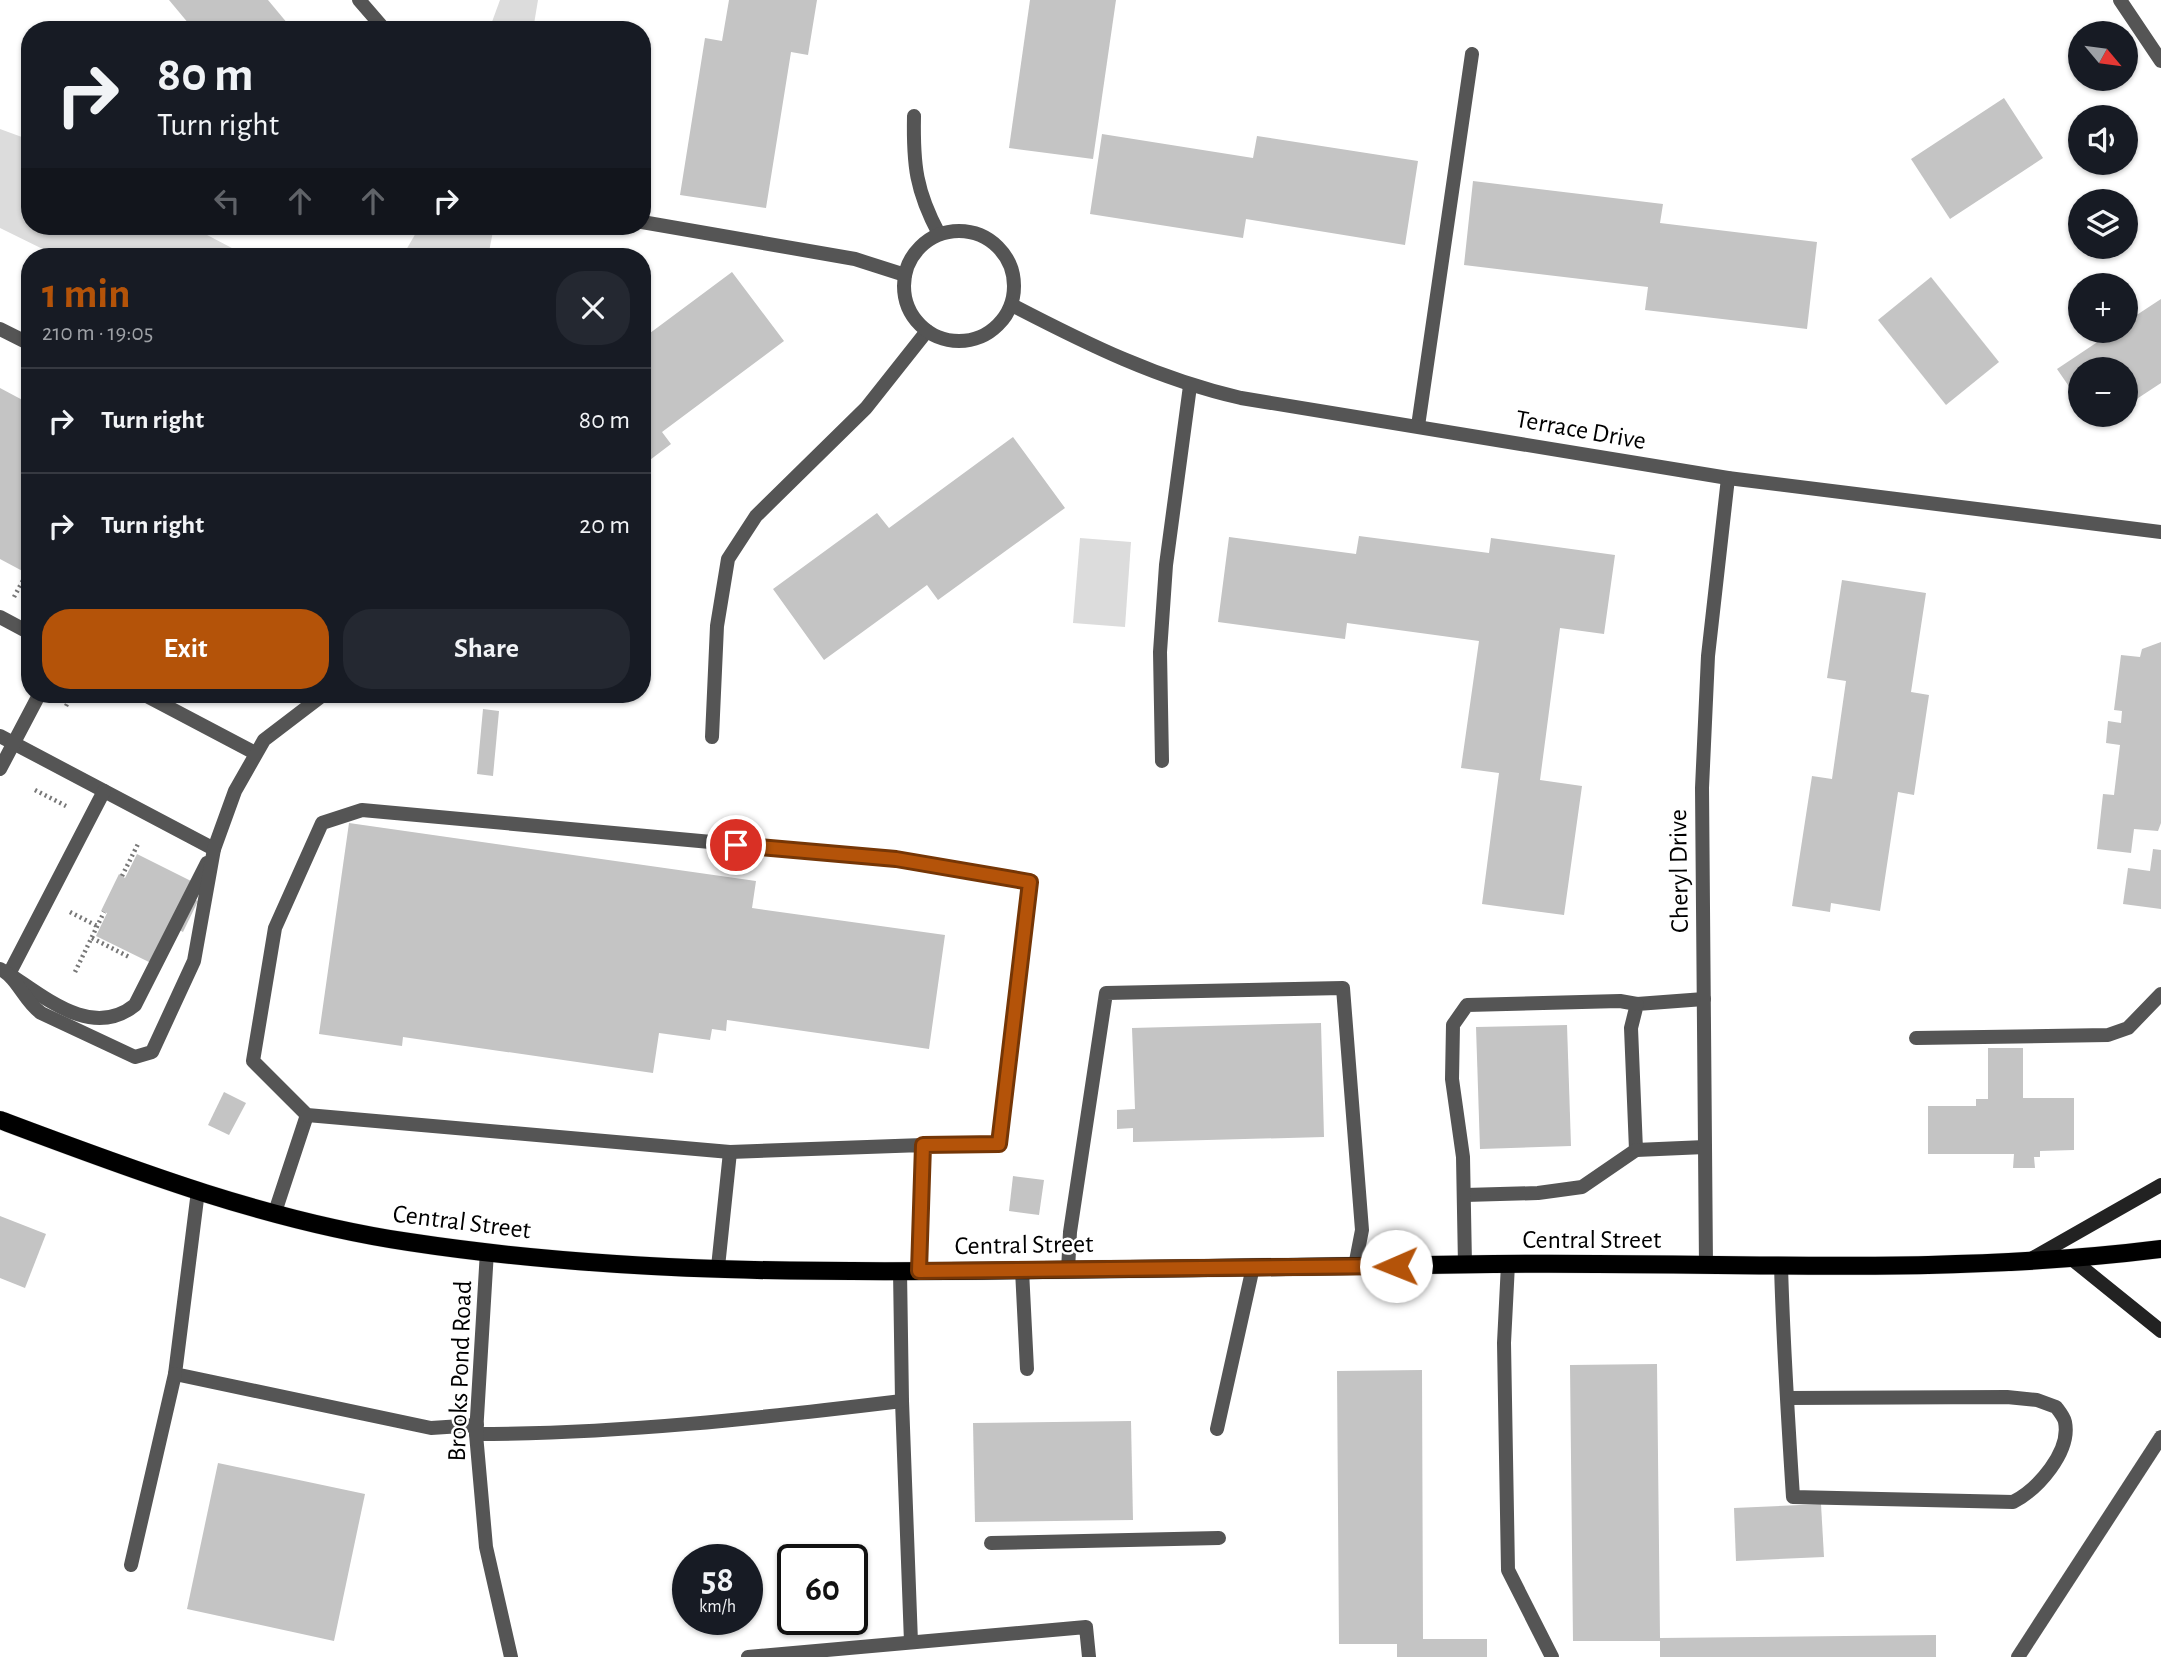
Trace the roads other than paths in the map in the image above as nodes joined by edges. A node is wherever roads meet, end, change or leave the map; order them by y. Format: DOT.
graph roads {
  1 [pos="359,0"];
  2 [pos="2120,0"];
  3 [pos="377,21"];
  4 [pos="1472,54"];
  5 [pos="2161,61"];
  6 [pos="914,116"];
  7 [pos="651,224"];
  8 [pos="939,234"];
  9 [pos="905,275"];
  10 [pos="1012,305"];
  11 [pos="0,329"];
  12 [pos="927,331"];
  13 [pos="21,340"];
  14 [pos="1190,386"];
  15 [pos="1418,426"];
  16 [pos="1728,478"];
  17 [pos="2161,532"];
  18 [pos="0,617"];
  19 [pos="21,628"];
  20 [pos="33,703"];
  21 [pos="160,703"];
  22 [pos="313,703"];
  23 [pos="712,737"];
  24 [pos="7,740"];
  25 [pos="255,752"];
  26 [pos="1162,761"];
  27 [pos="0,769"];
  28 [pos="104,791"];
  29 [pos="214,849"];
  30 [pos="5,972"];
  31 [pos="2161,994"];
  32 [pos="1704,999"];
  33 [pos="1637,1004"];
  34 [pos="1916,1038"];
  35 [pos="307,1115"];
  36 [pos="0,1119"];
  37 [pos="923,1145"];
  38 [pos="1705,1147"];
  39 [pos="1636,1150"];
  40 [pos="730,1152"];
  41 [pos="2161,1185"];
  42 [pos="198,1191"];
  43 [pos="1465,1195"];
  44 [pos="275,1212"];
  45 [pos="2161,1249"];
  46 [pos="487,1251"];
  47 [pos="2073,1260"];
  48 [pos="2027,1261"];
  49 [pos="1507,1264"];
  50 [pos="1465,1265"];
  51 [pos="1706,1265"];
  52 [pos="1781,1265"];
  53 [pos="1355,1266"];
  54 [pos="718,1267"];
  55 [pos="1253,1267"];
  56 [pos="1022,1270"];
  57 [pos="1068,1270"];
  58 [pos="910,1271"];
  59 [pos="2161,1331"];
  60 [pos="1027,1369"];
  61 [pos="176,1374"];
  62 [pos="1787,1398"];
  63 [pos="902,1401"];
  64 [pos="1217,1429"];
  65 [pos="477,1430"];
  66 [pos="2161,1437"];
  67 [pos="1219,1538"];
  68 [pos="991,1543"];
  69 [pos="131,1565"];
  70 [pos="911,1642"];
  71 [pos="510,1657"];
  72 [pos="748,1657"];
  73 [pos="1089,1657"];
  74 [pos="1552,1657"];
  75 [pos="2018,1657"];
  1 -- 3 [label="street"];
  2 -- 5 [label="street"];
  4 -- 15 [label="street"];
  6 -- 8 [label="street"];
  7 -- 9 [label="street"];
  8 -- 9 [label="street"];
  8 -- 10 [label="street"];
  9 -- 12 [label="street"];
  10 -- 12 [label="street"];
  10 -- 14 [label="street, Terrace Drive"];
  11 -- 13 [label="street"];
  12 -- 23 [label="street"];
  14 -- 15 [label="street, Terrace Drive"];
  14 -- 26 [label="street"];
  15 -- 16 [label="street, Terrace Drive"];
  16 -- 17 [label="street, Terrace Drive"];
  16 -- 32 [label="street, Cheryl Drive"];
  18 -- 19 [label="street"];
  20 -- 24 [label="street"];
  21 -- 25 [label="street"];
  22 -- 25 [label="street"];
  24 -- 27 [label="street"];
  24 -- 28 [label="street"];
  25 -- 29 [label="street"];
  28 -- 29 [label="street"];
  28 -- 30 [label="street"];
  29 -- 30 [label="street"];
  29 -- 30 [label="street"];
  31 -- 34 [label="street"];
  32 -- 33 [label="street"];
  32 -- 38 [label="street, Cheryl Drive"];
  33 -- 39 [label="street"];
  33 -- 43 [label="street"];
  35 -- 37 [label="street"];
  35 -- 40 [label="street"];
  35 -- 44 [label="street"];
  36 -- 42 [label="main road, Central Street"];
  37 -- 40 [label="street"];
  37 -- 58 [label="street"];
  38 -- 39 [label="street"];
  38 -- 51 [label="street, Cheryl Drive"];
  39 -- 43 [label="street"];
  40 -- 54 [label="street"];
  41 -- 48 [label="main road, Central Street"];
  42 -- 44 [label="main road, Central Street"];
  42 -- 61 [label="street"];
  43 -- 50 [label="street"];
  44 -- 46 [label="main road, Central Street"];
  45 -- 47 [label="main road, Central Street"];
  46 -- 54 [label="main road, Central Street"];
  46 -- 65 [label="street, Brooks Pond Road"];
  47 -- 48 [label="main road, Central Street"];
  47 -- 59 [label="main road"];
  48 -- 52 [label="main road, Central Street"];
  49 -- 50 [label="main road, Central Street"];
  49 -- 51 [label="main road, Central Street"];
  49 -- 74 [label="street"];
  50 -- 53 [label="main road, Central Street"];
  51 -- 52 [label="main road, Central Street"];
  52 -- 62 [label="street"];
  53 -- 55 [label="main road, Central Street"];
  53 -- 57 [label="street"];
  54 -- 58 [label="main road, Central Street"];
  55 -- 57 [label="main road, Central Street"];
  55 -- 64 [label="street"];
  56 -- 57 [label="main road, Central Street"];
  56 -- 58 [label="main road, Central Street"];
  56 -- 60 [label="street"];
  58 -- 63 [label="street"];
  61 -- 65 [label="street"];
  61 -- 69 [label="street"];
  62 -- 62 [label="street"];
  63 -- 65 [label="street"];
  63 -- 70 [label="street"];
  65 -- 71 [label="street, Brooks Pond Road"];
  66 -- 75 [label="street"];
  67 -- 68 [label="street"];
  70 -- 72 [label="street"];
  70 -- 73 [label="street"];
}
